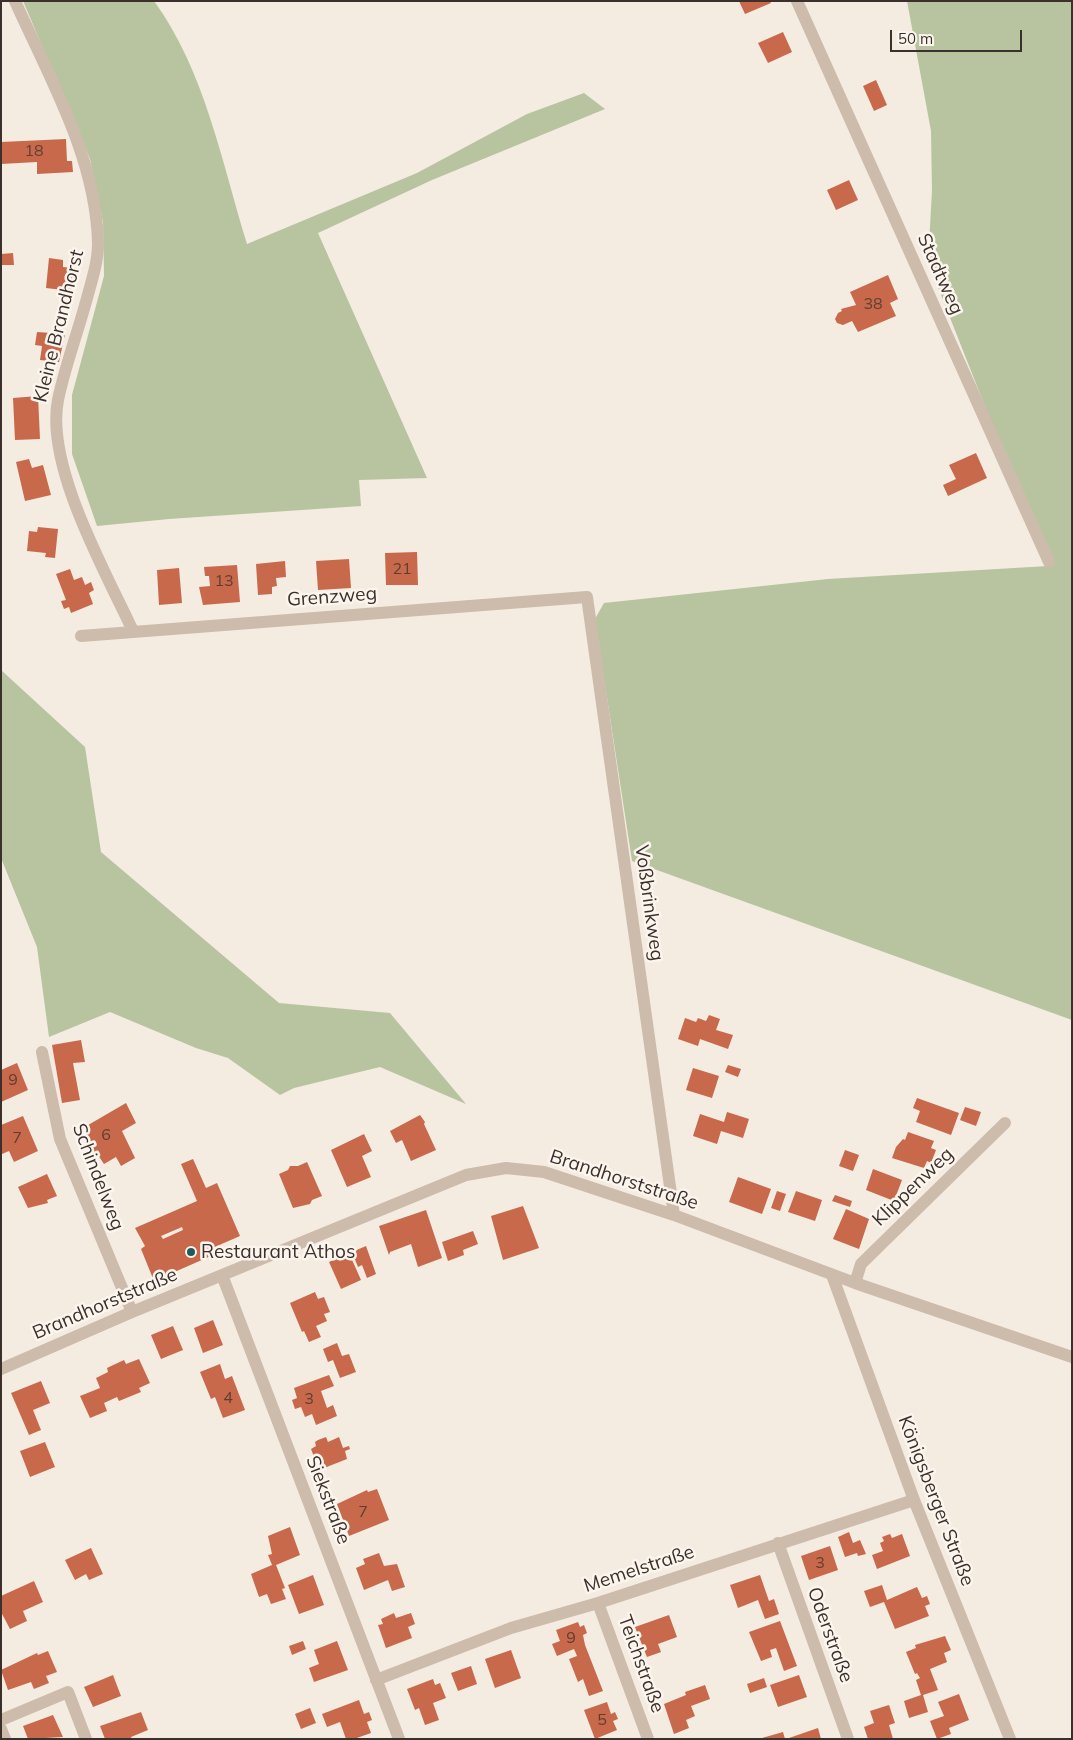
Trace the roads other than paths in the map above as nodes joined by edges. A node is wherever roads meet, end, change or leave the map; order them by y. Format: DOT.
graph roads {
  1 [pos="15,1"];
  2 [pos="797,1"];
  3 [pos="1049,562"];
  4 [pos="587,597"];
  5 [pos="133,630"];
  6 [pos="81,636"];
  7 [pos="42,1052"];
  8 [pos="1005,1123"];
  9 [pos="674,1215"];
  10 [pos="222,1275"];
  11 [pos="832,1275"];
  12 [pos="854,1283"];
  13 [pos="132,1312"];
  14 [pos="1072,1357"];
  15 [pos="1,1368"];
  16 [pos="914,1500"];
  17 [pos="778,1543"];
  18 [pos="598,1603"];
  19 [pos="376,1680"];
  20 [pos="1,1720"];
  21 [pos="1,1729"];
  22 [pos="5,1739"];
  23 [pos="86,1739"];
  24 [pos="398,1739"];
  25 [pos="648,1739"];
  26 [pos="848,1739"];
  27 [pos="1010,1739"];
  1 -- 5 [label="street, Kleine Brandhorst"];
  2 -- 3 [label="street, Stadtweg"];
  4 -- 5 [label="street, Grenzweg"];
  4 -- 9 [label="street, Voßbrinkweg"];
  5 -- 6 [label="street, Grenzweg"];
  7 -- 13 [label="street, Schindelweg"];
  8 -- 12 [label="street, Klippenweg"];
  9 -- 10 [label="street, Brandhorststraße"];
  9 -- 11 [label="street, Brandhorststraße"];
  10 -- 13 [label="street, Brandhorststraße"];
  10 -- 19 [label="street, Siekstraße"];
  11 -- 12 [label="street, Brandhorststraße"];
  11 -- 16 [label="street, Königsberger Straße"];
  12 -- 14 [label="street, Brandhorststraße"];
  13 -- 15 [label="street, Brandhorststraße"];
  16 -- 17 [label="street, Memelstraße"];
  16 -- 27 [label="street, Königsberger Straße"];
  17 -- 18 [label="street, Memelstraße"];
  17 -- 26 [label="street, Oderstraße"];
  18 -- 19 [label="street, Memelstraße"];
  18 -- 25 [label="street, Teichstraße"];
  19 -- 24 [label="street, Siekstraße"];
  20 -- 23 [label="street"];
  21 -- 22 [label="street"];
}
